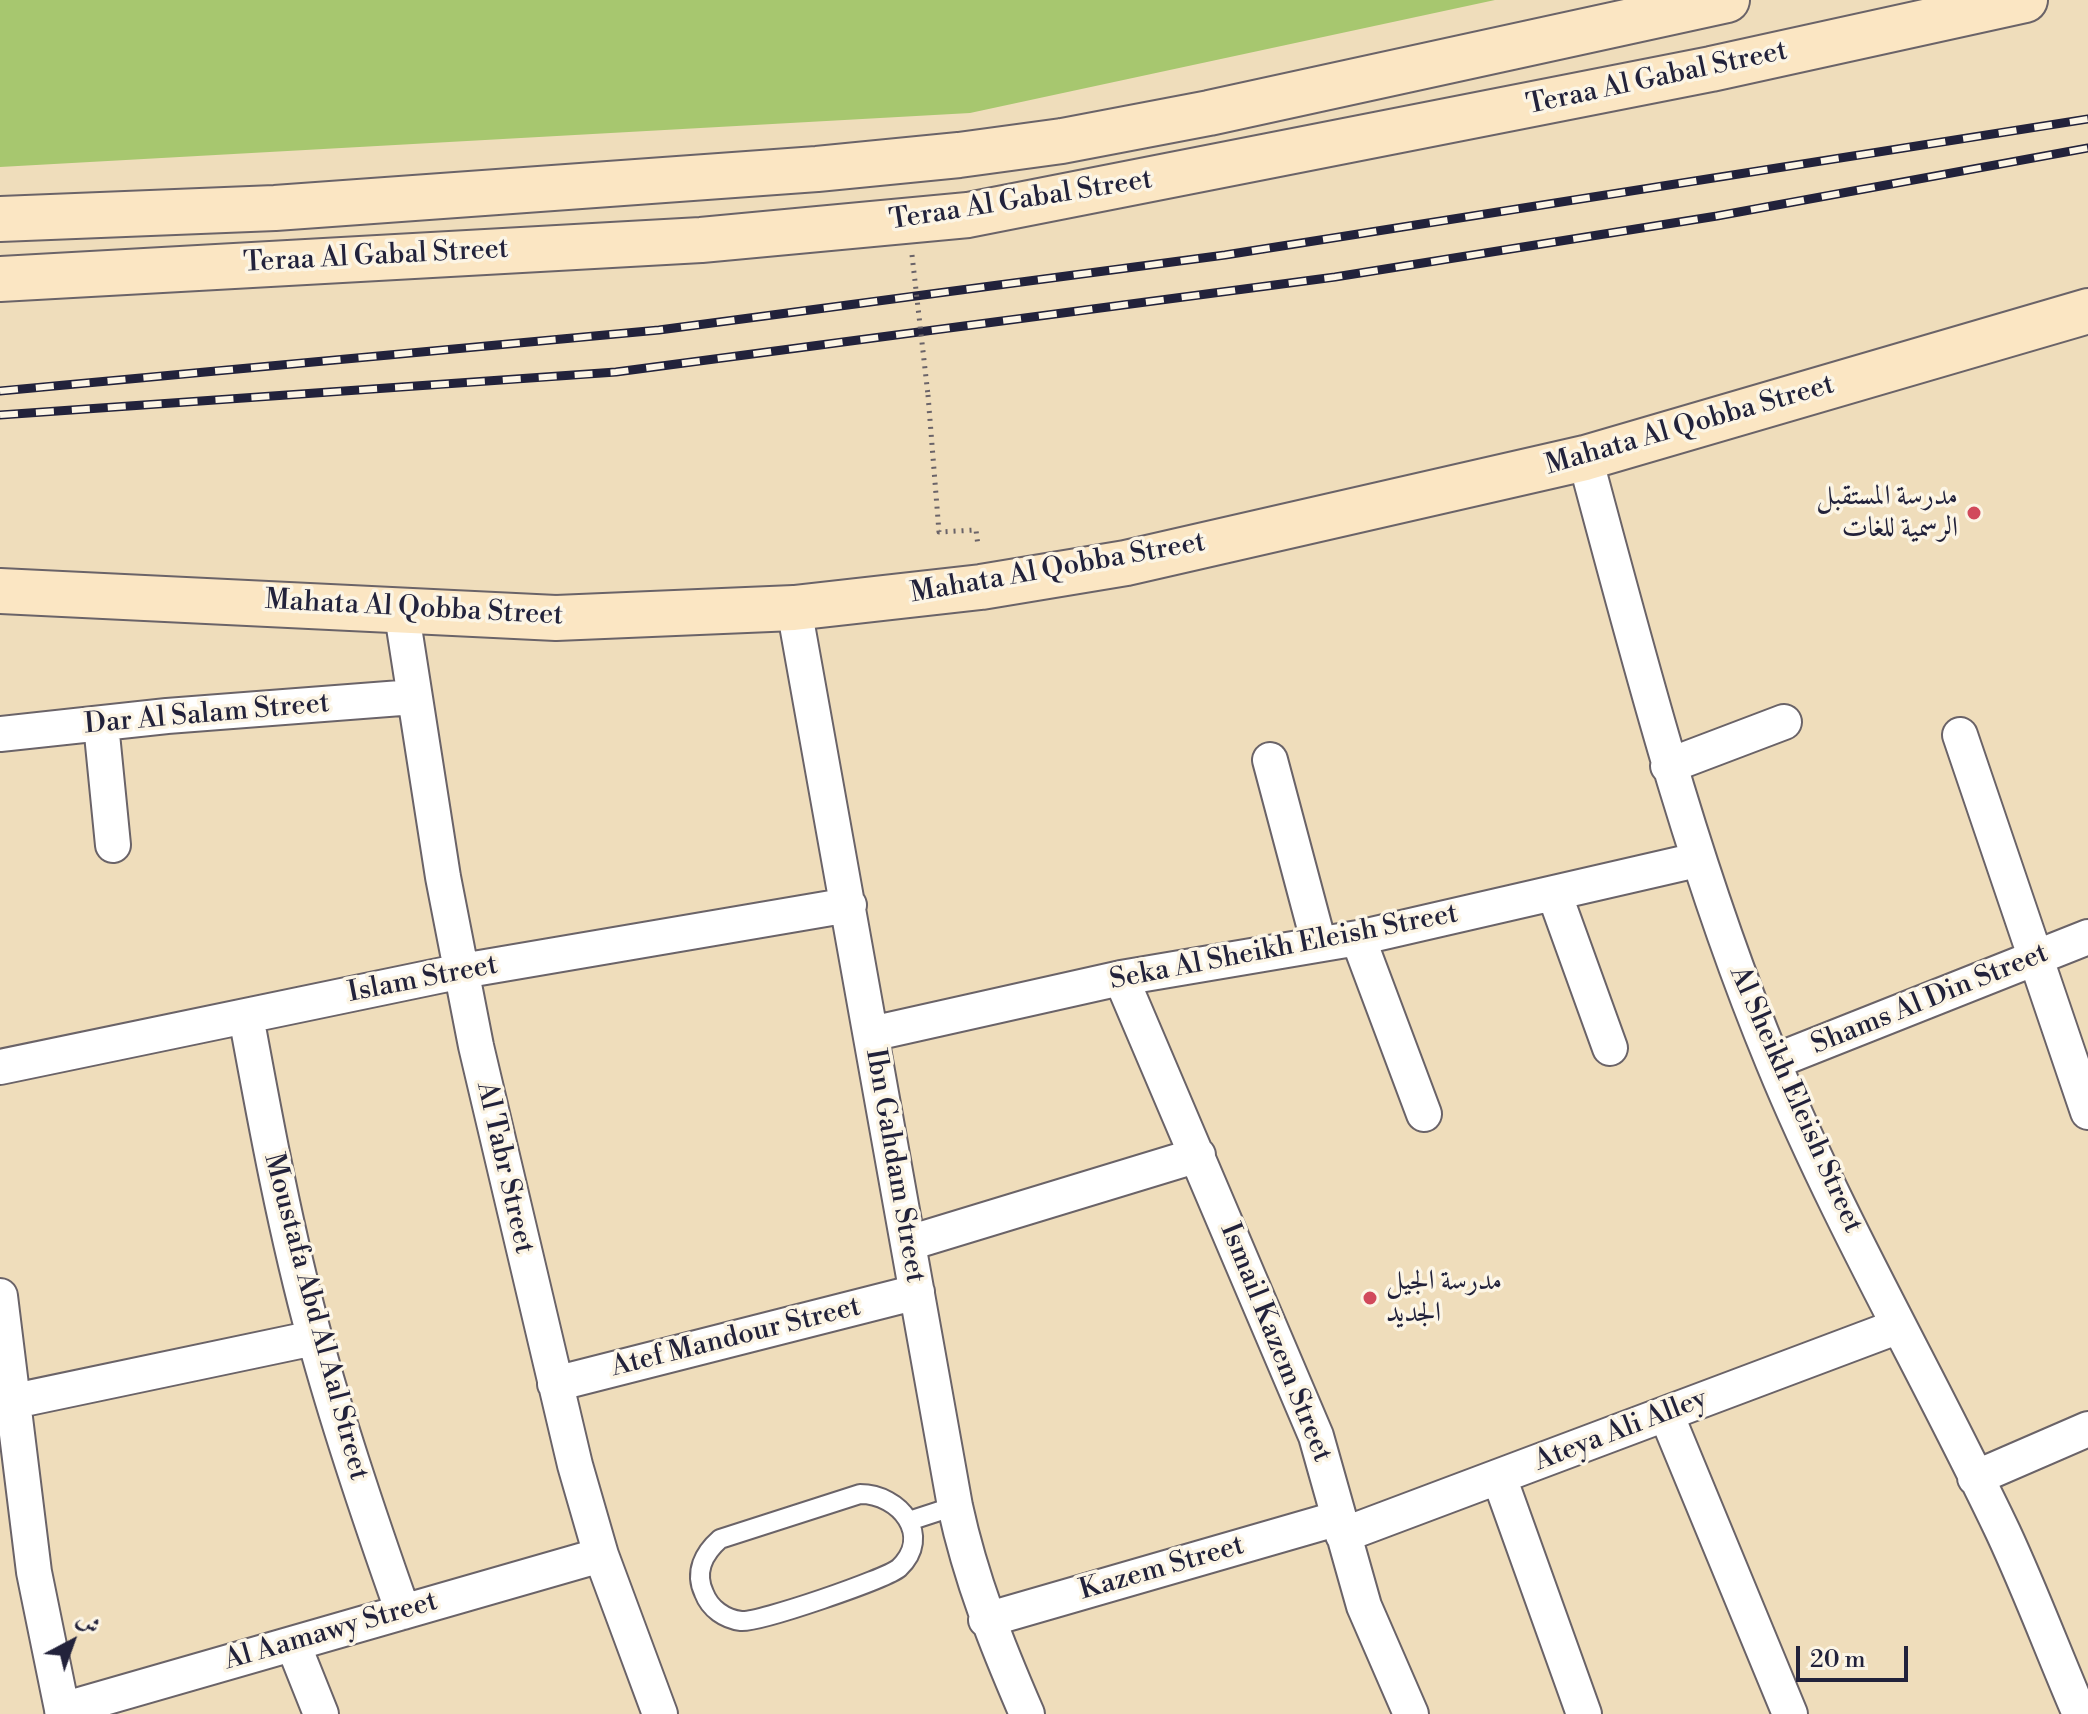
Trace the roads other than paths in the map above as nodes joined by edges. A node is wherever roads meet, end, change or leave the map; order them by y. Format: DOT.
graph roads {
  1 [pos="1727,0"];
  2 [pos="2025,0"];
  3 [pos="959,155"];
  4 [pos="275,208"];
  5 [pos="968,215"];
  6 [pos="0,219"];
  7 [pos="278,262"];
  8 [pos="0,279"];
  9 [pos="2086,319"];
  10 [pos="1585,458"];
  11 [pos="0,591"];
  12 [pos="401,608"];
  13 [pos="794,608"];
  14 [pos="414,697"];
  15 [pos="1784,722"];
  16 [pos="101,724"];
  17 [pos="0,734"];
  18 [pos="1960,735"];
  19 [pos="1270,760"];
  20 [pos="1668,766"];
  21 [pos="113,845"];
  22 [pos="1697,860"];
  23 [pos="1554,893"];
  24 [pos="849,905"];
  25 [pos="2088,937"];
  26 [pos="1358,938"];
  27 [pos="1319,944"];
  28 [pos="2036,958"];
  29 [pos="462,971"];
  30 [pos="1121,978"];
  31 [pos="246,1016"];
  32 [pos="871,1034"];
  33 [pos="1610,1048"];
  34 [pos="1773,1062"];
  35 [pos="0,1067"];
  36 [pos="2088,1112"];
  37 [pos="1424,1114"];
  38 [pos="1198,1155"];
  39 [pos="909,1243"];
  40 [pos="917,1292"];
  41 [pos="0,1296"];
  42 [pos="1899,1326"];
  43 [pos="314,1338"];
  44 [pos="555,1384"];
  45 [pos="7,1402"];
  46 [pos="1666,1414"];
  47 [pos="2088,1429"];
  48 [pos="1499,1477"];
  49 [pos="1975,1478"];
  50 [pos="955,1506"];
  51 [pos="909,1521"];
  52 [pos="1341,1527"];
  53 [pos="601,1555"];
  54 [pos="403,1612"];
  55 [pos="986,1620"];
  56 [pos="293,1644"];
  57 [pos="62,1712"];
  58 [pos="321,1714"];
  59 [pos="660,1714"];
  60 [pos="1027,1714"];
  61 [pos="1411,1714"];
  62 [pos="1584,1714"];
  63 [pos="1790,1714"];
  64 [pos="2080,1714"];
  1 -- 3 [label="main road, Teraa Al Gabal Street"];
  2 -- 5 [label="main road, Teraa Al Gabal Street"];
  3 -- 4 [label="main road, Teraa Al Gabal Street"];
  3 -- 5 [label="main road"];
  4 -- 6 [label="main road, Teraa Al Gabal Street"];
  4 -- 7 [label="main road"];
  5 -- 7 [label="main road, Teraa Al Gabal Street"];
  7 -- 8 [label="main road, Teraa Al Gabal Street"];
  9 -- 10 [label="main road, Mahata Al Qobba Street"];
  10 -- 13 [label="main road, Mahata Al Qobba Street"];
  10 -- 20 [label="street, Al Sheikh Eleish Street"];
  11 -- 12 [label="main road, Mahata Al Qobba Street"];
  12 -- 13 [label="main road, Mahata Al Qobba Street"];
  12 -- 14 [label="street, Al Tabr Street"];
  13 -- 24 [label="street, Ibn Gahdam Street"];
  14 -- 16 [label="street, Dar Al Salam Street"];
  14 -- 29 [label="street, Al Tabr Street"];
  15 -- 20 [label="street"];
  16 -- 17 [label="street, Dar Al Salam Street"];
  16 -- 21 [label="street"];
  18 -- 28 [label="street"];
  19 -- 27 [label="street"];
  20 -- 22 [label="street, Al Sheikh Eleish Street"];
  22 -- 23 [label="street, Seka Al Sheikh Eleish Street"];
  22 -- 34 [label="street, Al Sheikh Eleish Street"];
  23 -- 26 [label="street, Seka Al Sheikh Eleish Street"];
  23 -- 33 [label="street"];
  24 -- 29 [label="street, Islam Street"];
  24 -- 32 [label="street, Ibn Gahdam Street"];
  25 -- 28 [label="street, Shams Al Din Street"];
  26 -- 27 [label="street, Seka Al Sheikh Eleish Street"];
  26 -- 37 [label="street"];
  27 -- 30 [label="street, Seka Al Sheikh Eleish Street"];
  28 -- 34 [label="street, Shams Al Din Street"];
  28 -- 36 [label="street"];
  29 -- 31 [label="street, Islam Street"];
  29 -- 44 [label="street, Al Tabr Street"];
  30 -- 32 [label="street, Seka Al Sheikh Eleish Street"];
  30 -- 38 [label="street, Ismail Kazem Street"];
  31 -- 35 [label="street, Islam Street"];
  31 -- 43 [label="street, Moustafa Abd Al Aal Street"];
  32 -- 39 [label="street, Ibn Gahdam Street"];
  34 -- 42 [label="street, Al Sheikh Eleish Street"];
  38 -- 39 [label="street"];
  38 -- 52 [label="street, Ismail Kazem Street"];
  39 -- 40 [label="street, Ibn Gahdam Street"];
  40 -- 44 [label="street, Atef Mandour Street"];
  40 -- 50 [label="street, Ibn Gahdam Street"];
  41 -- 45 [label="street"];
  42 -- 46 [label="street, Ateya Ali Alley"];
  42 -- 49 [label="street, Al Sheikh Eleish Street"];
  43 -- 45 [label="street"];
  43 -- 54 [label="street, Moustafa Abd Al Aal Street"];
  44 -- 53 [label="street, Al Tabr Street"];
  45 -- 57 [label="street"];
  46 -- 48 [label="street, Ateya Ali Alley"];
  46 -- 63 [label="street"];
  47 -- 49 [label="street"];
  48 -- 52 [label="street, Ateya Ali Alley"];
  48 -- 62 [label="street"];
  49 -- 64 [label="street, Al Sheikh Eleish Street"];
  50 -- 51 [label="lane"];
  50 -- 55 [label="street, Ibn Gahdam Street"];
  51 -- 51 [label="lane"];
  52 -- 55 [label="street, Kazem Street"];
  52 -- 61 [label="street, Ismail Kazem Street"];
  53 -- 54 [label="street, Al Aamawy Street"];
  53 -- 59 [label="street, Al Tabr Street"];
  54 -- 56 [label="street, Al Aamawy Street"];
  55 -- 60 [label="street, Ibn Gahdam Street"];
  56 -- 57 [label="street, Al Aamawy Street"];
  56 -- 58 [label="street"];
}
